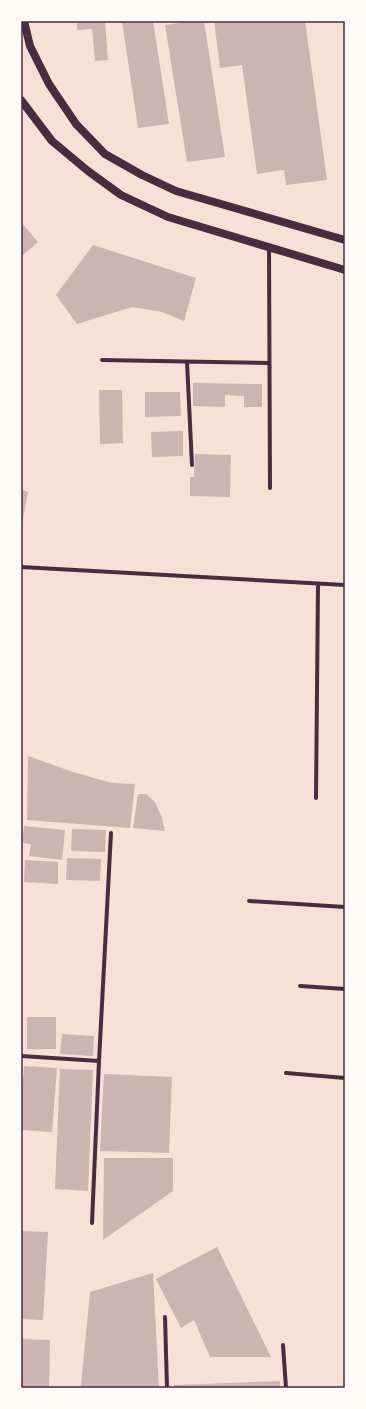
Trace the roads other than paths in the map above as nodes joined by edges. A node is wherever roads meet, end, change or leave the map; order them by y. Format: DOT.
graph roads {
  1 [pos="24,21"];
  2 [pos="21,100"];
  3 [pos="345,240"];
  4 [pos="269,247"];
  5 [pos="345,270"];
  6 [pos="102,360"];
  7 [pos="187,362"];
  8 [pos="269,363"];
  9 [pos="192,465"];
  10 [pos="270,488"];
  11 [pos="21,567"];
  12 [pos="318,584"];
  13 [pos="345,585"];
  14 [pos="316,798"];
  15 [pos="111,833"];
  16 [pos="250,901"];
  17 [pos="345,907"];
  18 [pos="300,986"];
  19 [pos="345,989"];
  20 [pos="21,1056"];
  21 [pos="99,1061"];
  22 [pos="286,1073"];
  23 [pos="345,1078"];
  24 [pos="92,1223"];
  25 [pos="165,1317"];
  26 [pos="283,1345"];
  27 [pos="167,1388"];
  28 [pos="286,1388"];
  1 -- 3 [label="main road"];
  2 -- 4 [label="main road"];
  4 -- 5 [label="main road"];
  4 -- 8 [label="street"];
  6 -- 7 [label="street"];
  7 -- 8 [label="street"];
  7 -- 9 [label="street"];
  8 -- 10 [label="street"];
  11 -- 12 [label="street"];
  12 -- 13 [label="street"];
  12 -- 14 [label="street"];
  15 -- 21 [label="street"];
  16 -- 17 [label="street"];
  18 -- 19 [label="street"];
  20 -- 21 [label="street"];
  21 -- 24 [label="street"];
  22 -- 23 [label="street"];
  25 -- 27 [label="street"];
  26 -- 28 [label="street"];
}
